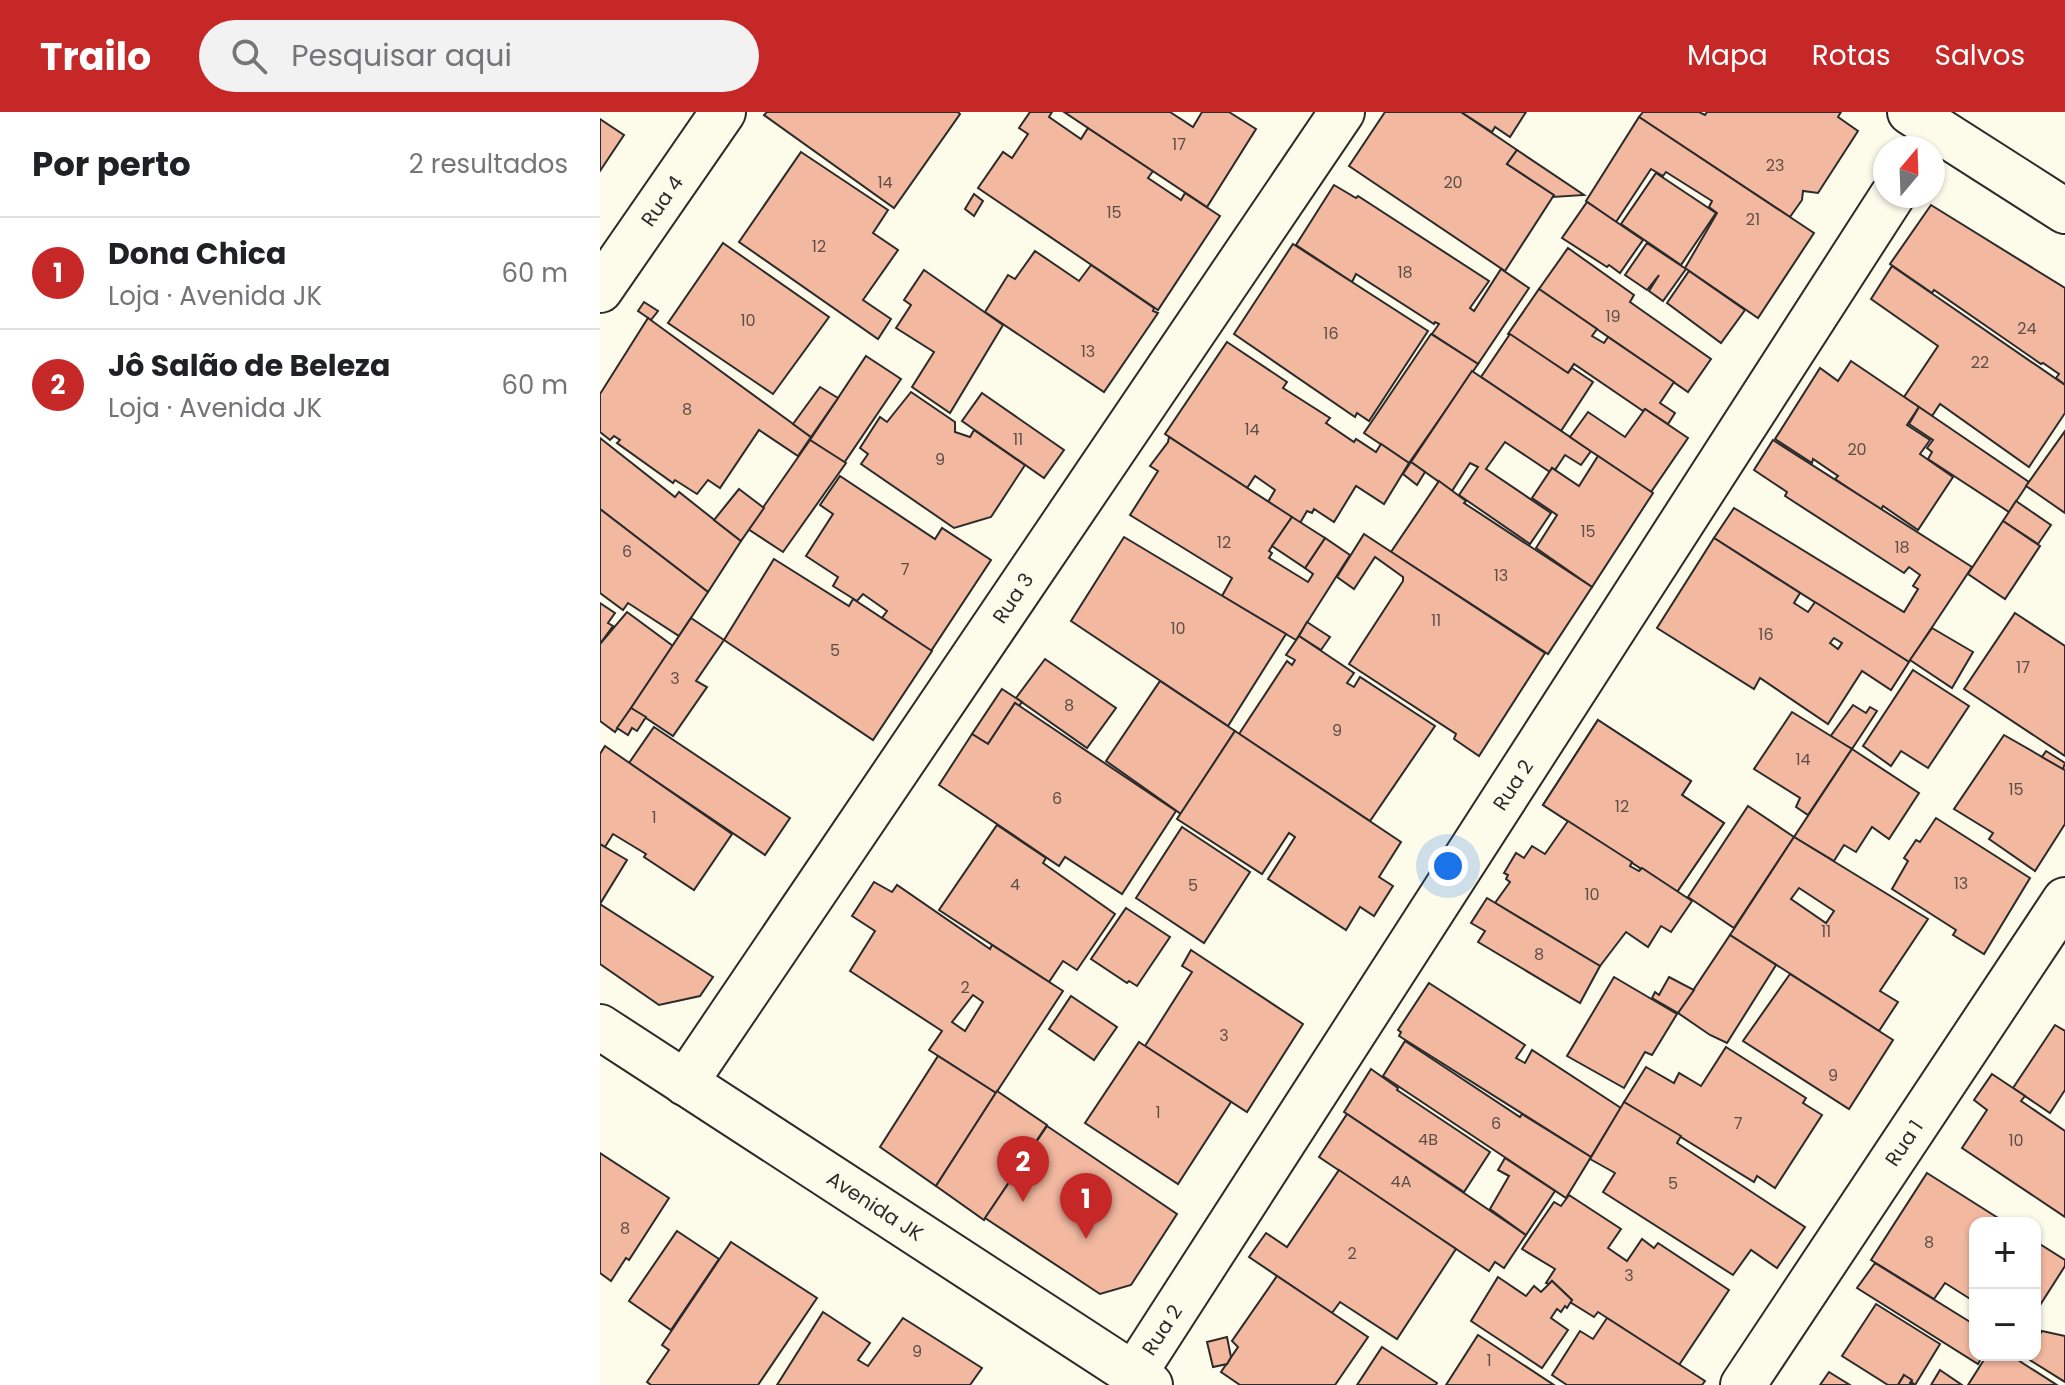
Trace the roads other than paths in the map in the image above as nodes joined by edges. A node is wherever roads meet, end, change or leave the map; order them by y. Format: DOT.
graph roads {
  1 [pos="723,112"];
  2 [pos="1342,112"];
  3 [pos="1923,130"];
  4 [pos="1884,208"];
  5 [pos="2065,211"];
  6 [pos="600,290"];
  7 [pos="2065,900"];
  8 [pos="600,1027"];
  9 [pos="685,1083"];
  10 [pos="1142,1379"];
  11 [pos="1743,1385"];
  1 -- 6 [label="street, Rua 4"];
  2 -- 9 [label="street, Rua 3"];
  3 -- 5 [label="street"];
  4 -- 10 [label="street, Rua 2"];
  7 -- 11 [label="street, Rua 1"];
  8 -- 9 [label="street, Avenida JK"];
  9 -- 10 [label="street, Avenida JK"];
}
